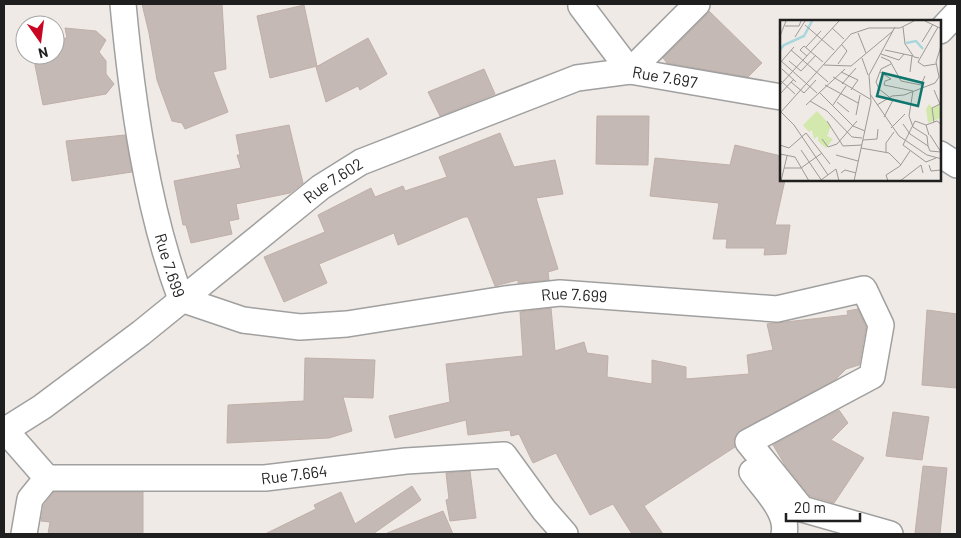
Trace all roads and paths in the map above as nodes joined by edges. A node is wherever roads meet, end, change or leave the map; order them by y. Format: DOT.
graph roads {
  1 [pos="123,4"];
  2 [pos="582,4"];
  3 [pos="697,4"];
  4 [pos="957,13"];
  5 [pos="941,30"];
  6 [pos="630,71"];
  7 [pos="780,97"];
  8 [pos="941,155"];
  9 [pos="957,165"];
  10 [pos="181,300"];
  11 [pos="4,430"];
  12 [pos="738,453"];
  13 [pos="47,478"];
  14 [pos="24,534"];
  15 [pos="565,534"];
  16 [pos="784,534"];
  17 [pos="890,534"];
  1 -- 10 [label="street, Rue 7.699"];
  2 -- 6 [label="street, Rue 7.697"];
  3 -- 6 [label="street"];
  4 -- 5 [label="street"];
  6 -- 7 [label="street, Rue 7.697"];
  6 -- 10 [label="street, Rue 7.602"];
  8 -- 9 [label="street"];
  10 -- 11 [label="street, Rue 7.602"];
  10 -- 17 [label="street, Rue 7.699"];
  11 -- 13 [label="street"];
  12 -- 16 [label="street"];
  13 -- 14 [label="street"];
  13 -- 15 [label="street, Rue 7.664"];
}
